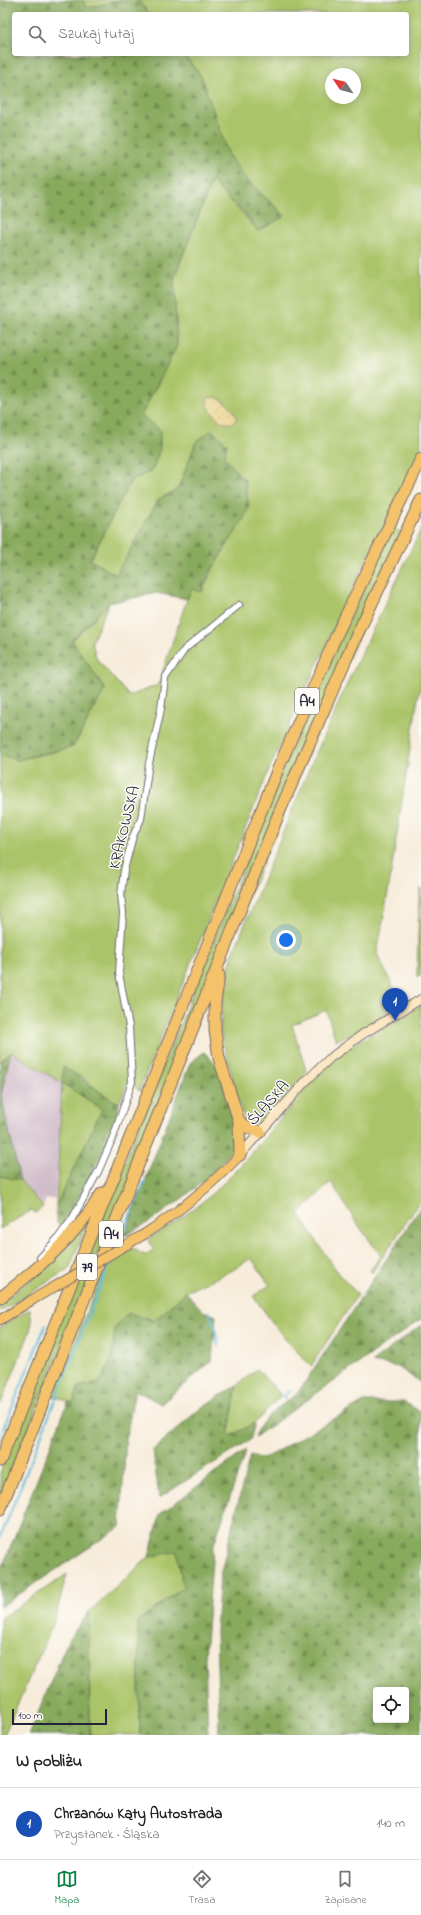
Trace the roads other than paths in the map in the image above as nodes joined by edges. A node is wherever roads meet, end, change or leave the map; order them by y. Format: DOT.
graph roads {
  1 [pos="421,459"];
  2 [pos="421,500"];
  3 [pos="239,605"];
  4 [pos="221,958"];
  5 [pos="421,999"];
  6 [pos="239,1121"];
  7 [pos="260,1132"];
  8 [pos="240,1155"];
  9 [pos="120,1163"];
  10 [pos="0,1291"];
  11 [pos="0,1298"];
  12 [pos="0,1320"];
  13 [pos="0,1460"];
  14 [pos="0,1510"];
  1 -- 9 [label="highway, A4"];
  2 -- 4 [label="highway, A4"];
  3 -- 10 [label="street, KRAKOWSKA"];
  4 -- 6 [label="highway"];
  4 -- 14 [label="highway, A4"];
  5 -- 7 [label="main road, ŚLĄSKA / 79"];
  6 -- 7 [label="highway"];
  6 -- 8 [label="highway"];
  7 -- 8 [label="main road, ŚLĄSKA / 79"];
  8 -- 12 [label="main road, ŚLĄSKA / 79, bridge"];
  9 -- 11 [label="highway"];
  9 -- 13 [label="highway, A4"];
}
